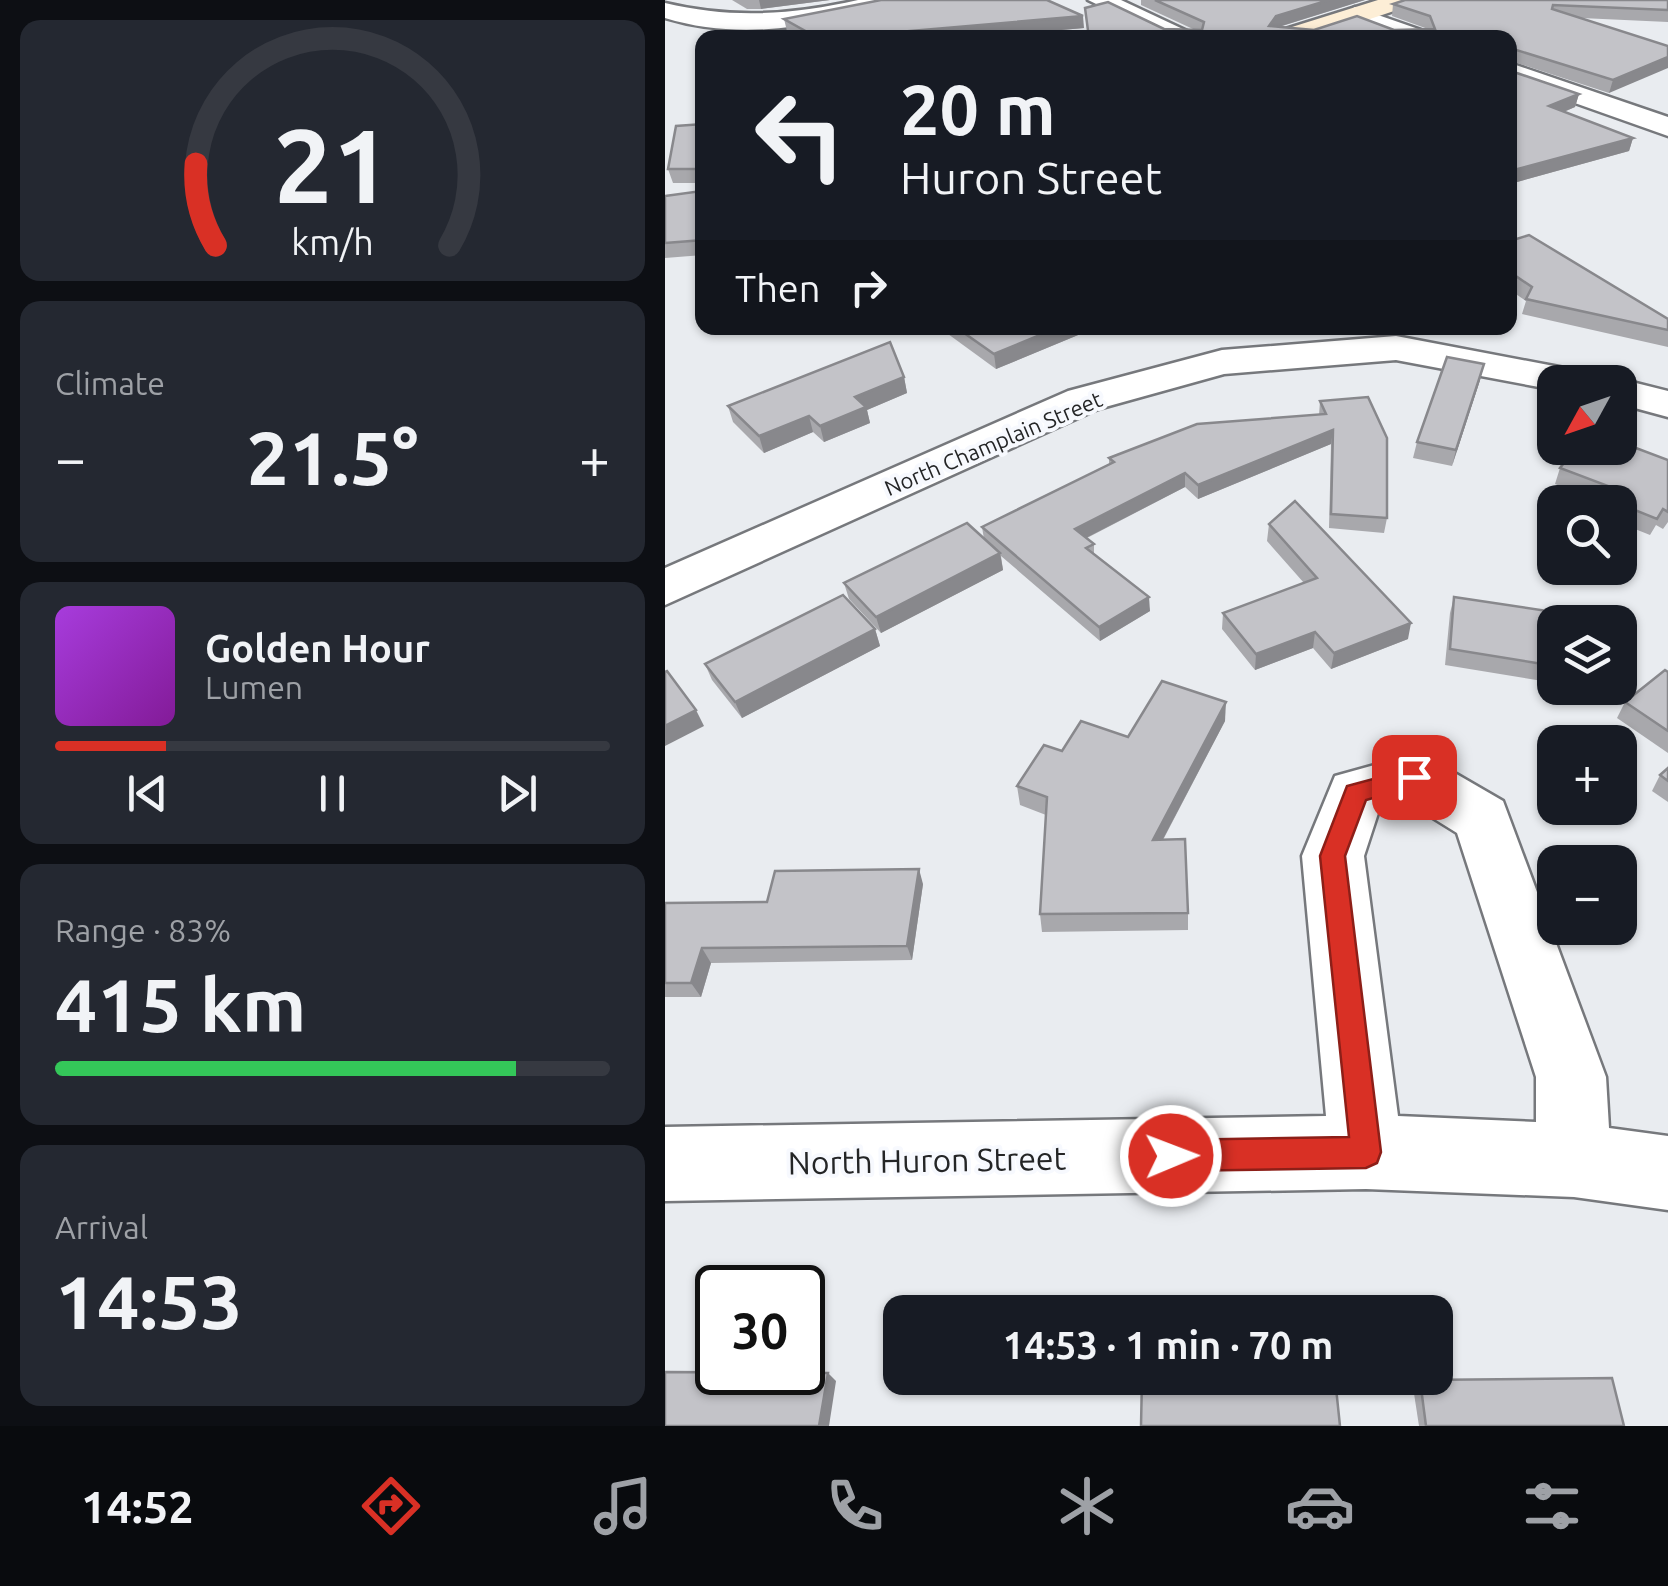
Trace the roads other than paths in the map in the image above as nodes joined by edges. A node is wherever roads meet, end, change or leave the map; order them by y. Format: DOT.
graph roads {
  1 [pos="888,0"];
  2 [pos="1100,0"];
  3 [pos="1403,0"];
  4 [pos="665,10"];
  5 [pos="1355,15"];
  6 [pos="1170,30"];
  7 [pos="1309,30"];
  8 [pos="1396,30"];
  9 [pos="1517,72"];
  10 [pos="1663,121"];
  11 [pos="1394,338"];
  12 [pos="1537,373"];
  13 [pos="1637,396"];
  14 [pos="1668,404"];
  15 [pos="665,588"];
  16 [pos="1366,1152"];
  17 [pos="1573,1160"];
  18 [pos="665,1164"];
  19 [pos="1668,1174"];
  1 -- 4 [label="street"];
  2 -- 6 [label="street"];
  3 -- 5 [label="street"];
  5 -- 7 [label="street"];
  5 -- 8 [label="street"];
  9 -- 10 [label="street"];
  11 -- 12 [label="street, North Champlain Street"];
  11 -- 15 [label="street, North Champlain Street"];
  13 -- 14 [label="street"];
  16 -- 17 [label="street, North Huron Street"];
  16 -- 17 [label="street"];
  16 -- 18 [label="street, North Huron Street"];
  17 -- 19 [label="street, North Huron Street"];
}
